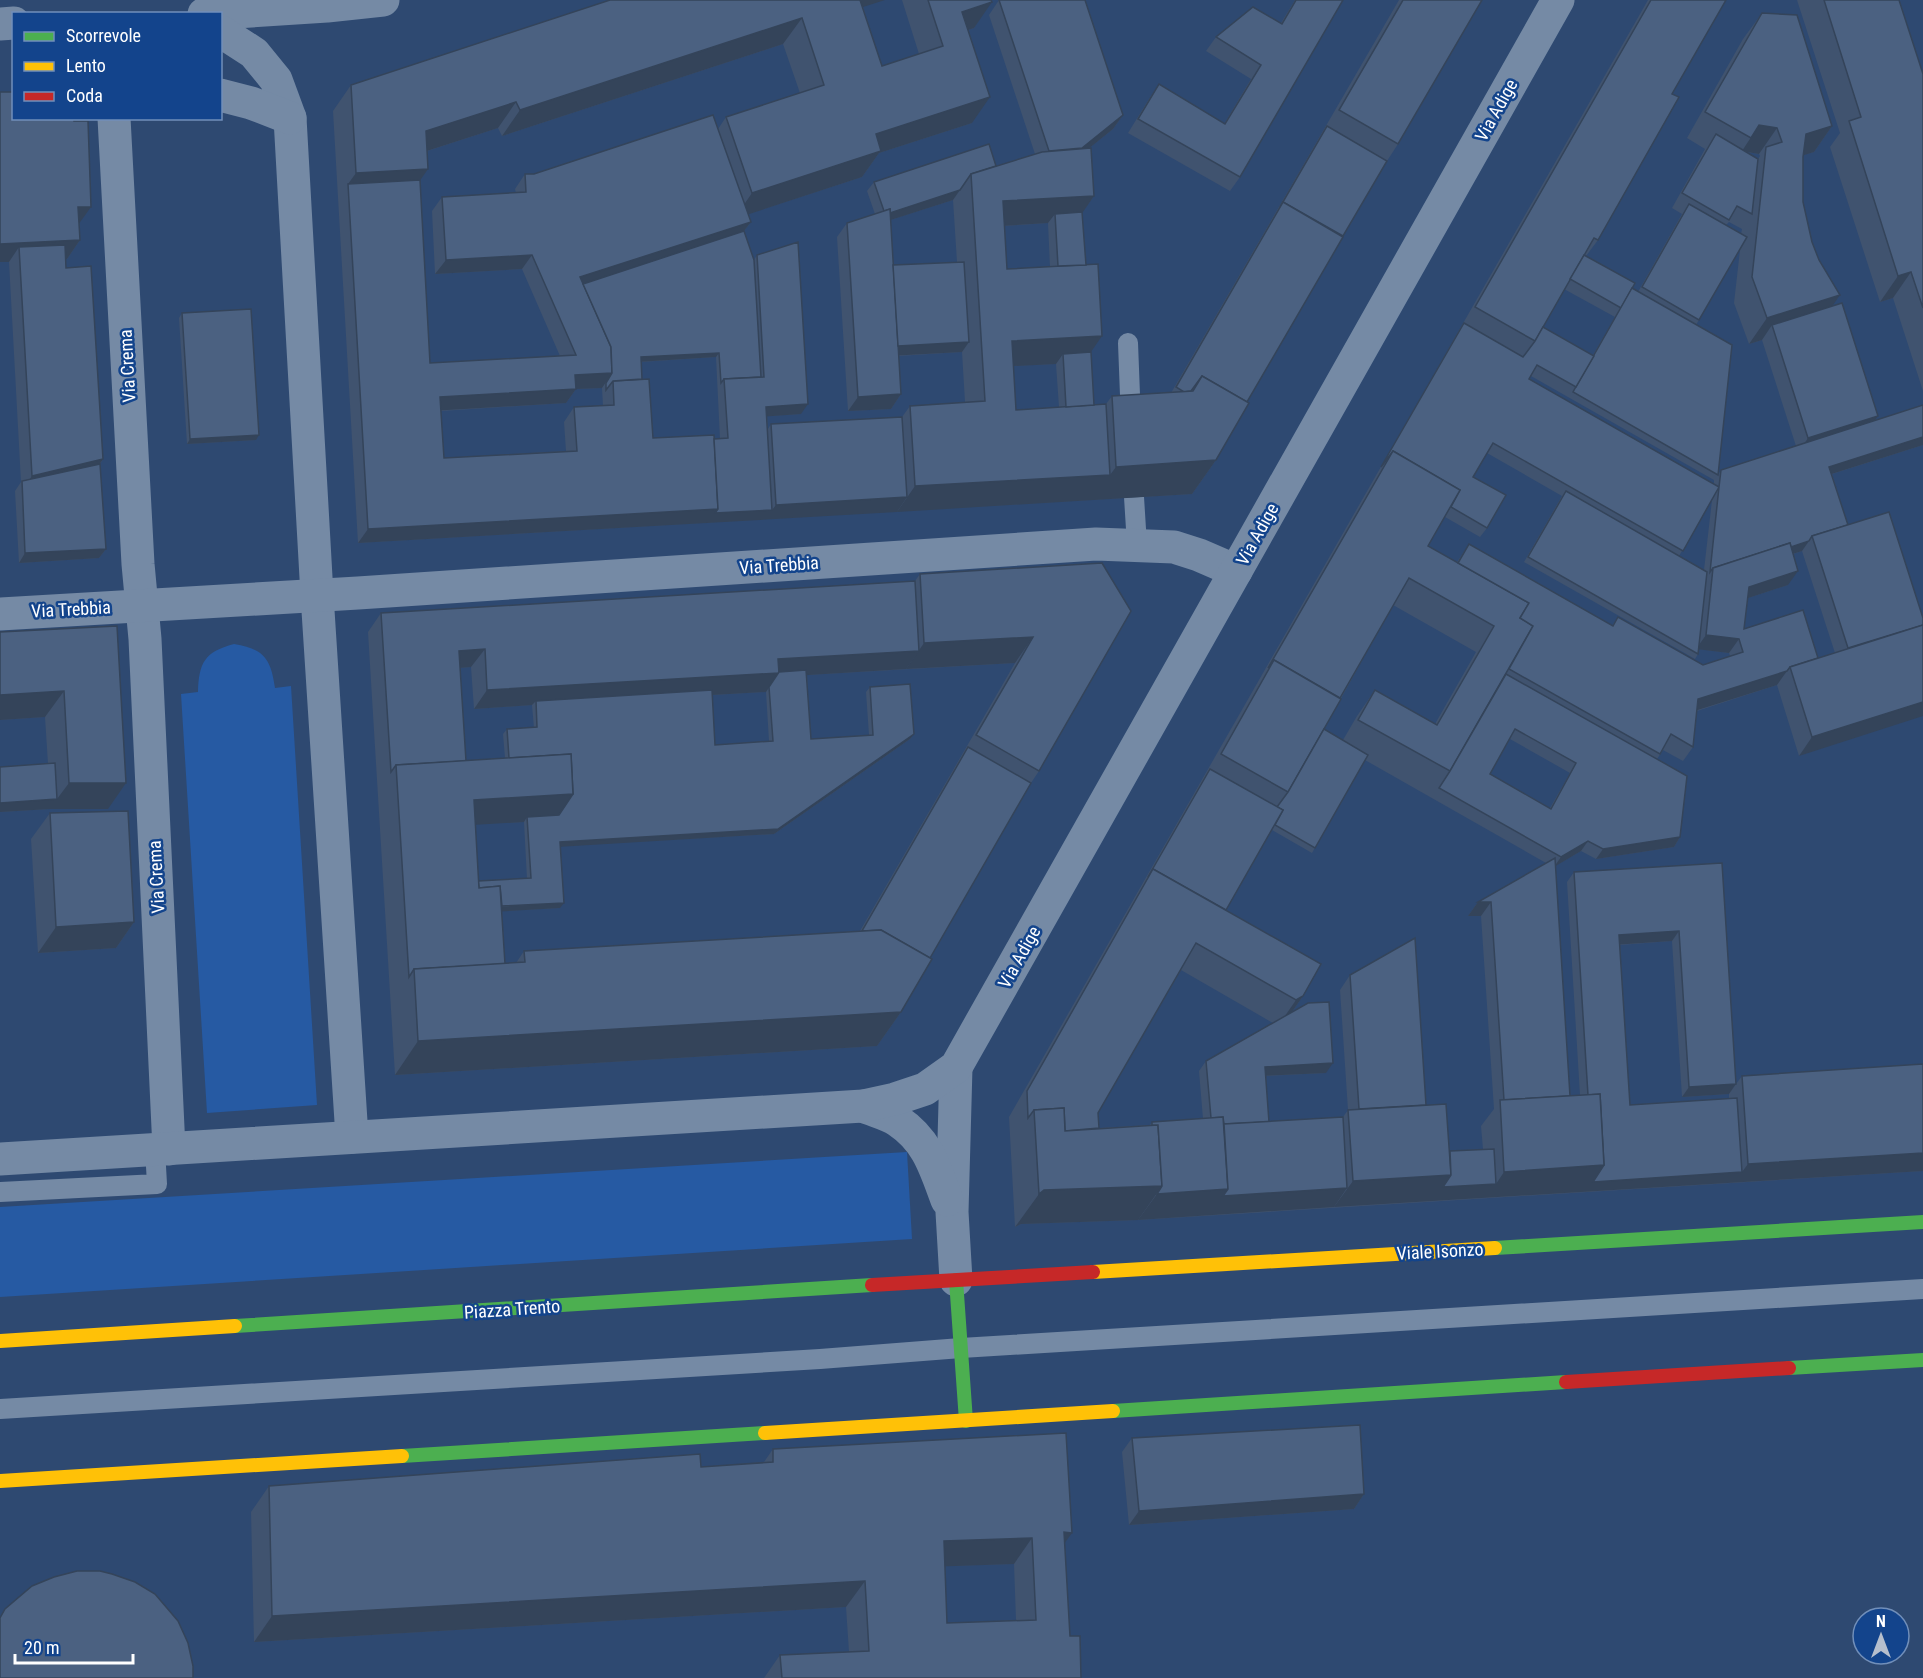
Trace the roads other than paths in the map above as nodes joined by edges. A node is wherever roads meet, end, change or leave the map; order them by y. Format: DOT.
graph roads {
  1 [pos="383,0"];
  2 [pos="1558,0"];
  3 [pos="222,13"];
  4 [pos="222,32"];
  5 [pos="222,96"];
  6 [pos="290,118"];
  7 [pos="118,121"];
  8 [pos="1128,343"];
  9 [pos="1131,428"];
  10 [pos="1134,497"];
  11 [pos="1137,545"];
  12 [pos="1236,571"];
  13 [pos="317,594"];
  14 [pos="141,605"];
  15 [pos="0,614"];
  16 [pos="956,1067"];
  17 [pos="863,1106"];
  18 [pos="352,1137"];
  19 [pos="162,1149"];
  20 [pos="0,1159"];
  21 [pos="0,1192"];
  22 [pos="952,1212"];
  23 [pos="1923,1222"];
  24 [pos="956,1280"];
  25 [pos="1923,1289"];
  26 [pos="0,1341"];
  27 [pos="961,1348"];
  28 [pos="1923,1360"];
  29 [pos="0,1409"];
  30 [pos="966,1420"];
  31 [pos="0,1481"];
  1 -- 3 [label="street"];
  2 -- 12 [label="street, Via Adige"];
  4 -- 6 [label="street"];
  5 -- 6 [label="street"];
  6 -- 13 [label="street"];
  7 -- 14 [label="street, Via Crema"];
  8 -- 9 [label="lane"];
  10 -- 11 [label="lane"];
  11 -- 12 [label="street, Via Trebbia"];
  11 -- 13 [label="street, Via Trebbia"];
  12 -- 16 [label="street, Via Adige"];
  13 -- 14 [label="street"];
  13 -- 18 [label="street"];
  14 -- 15 [label="street, Via Trebbia"];
  14 -- 19 [label="street, Via Crema"];
  16 -- 17 [label="street"];
  16 -- 22 [label="street"];
  17 -- 18 [label="street"];
  17 -- 22 [label="street"];
  18 -- 19 [label="street"];
  19 -- 20 [label="street"];
  19 -- 21 [label="lane"];
  22 -- 24 [label="street"];
  23 -- 24 [label="main road, Viale Isonzo"];
  24 -- 26 [label="main road, Piazza Trento"];
  24 -- 27 [label="main road"];
  25 -- 27 [label="lane"];
  27 -- 29 [label="lane"];
  27 -- 30 [label="main road"];
  28 -- 30 [label="main road"];
  30 -- 31 [label="main road"];
}
